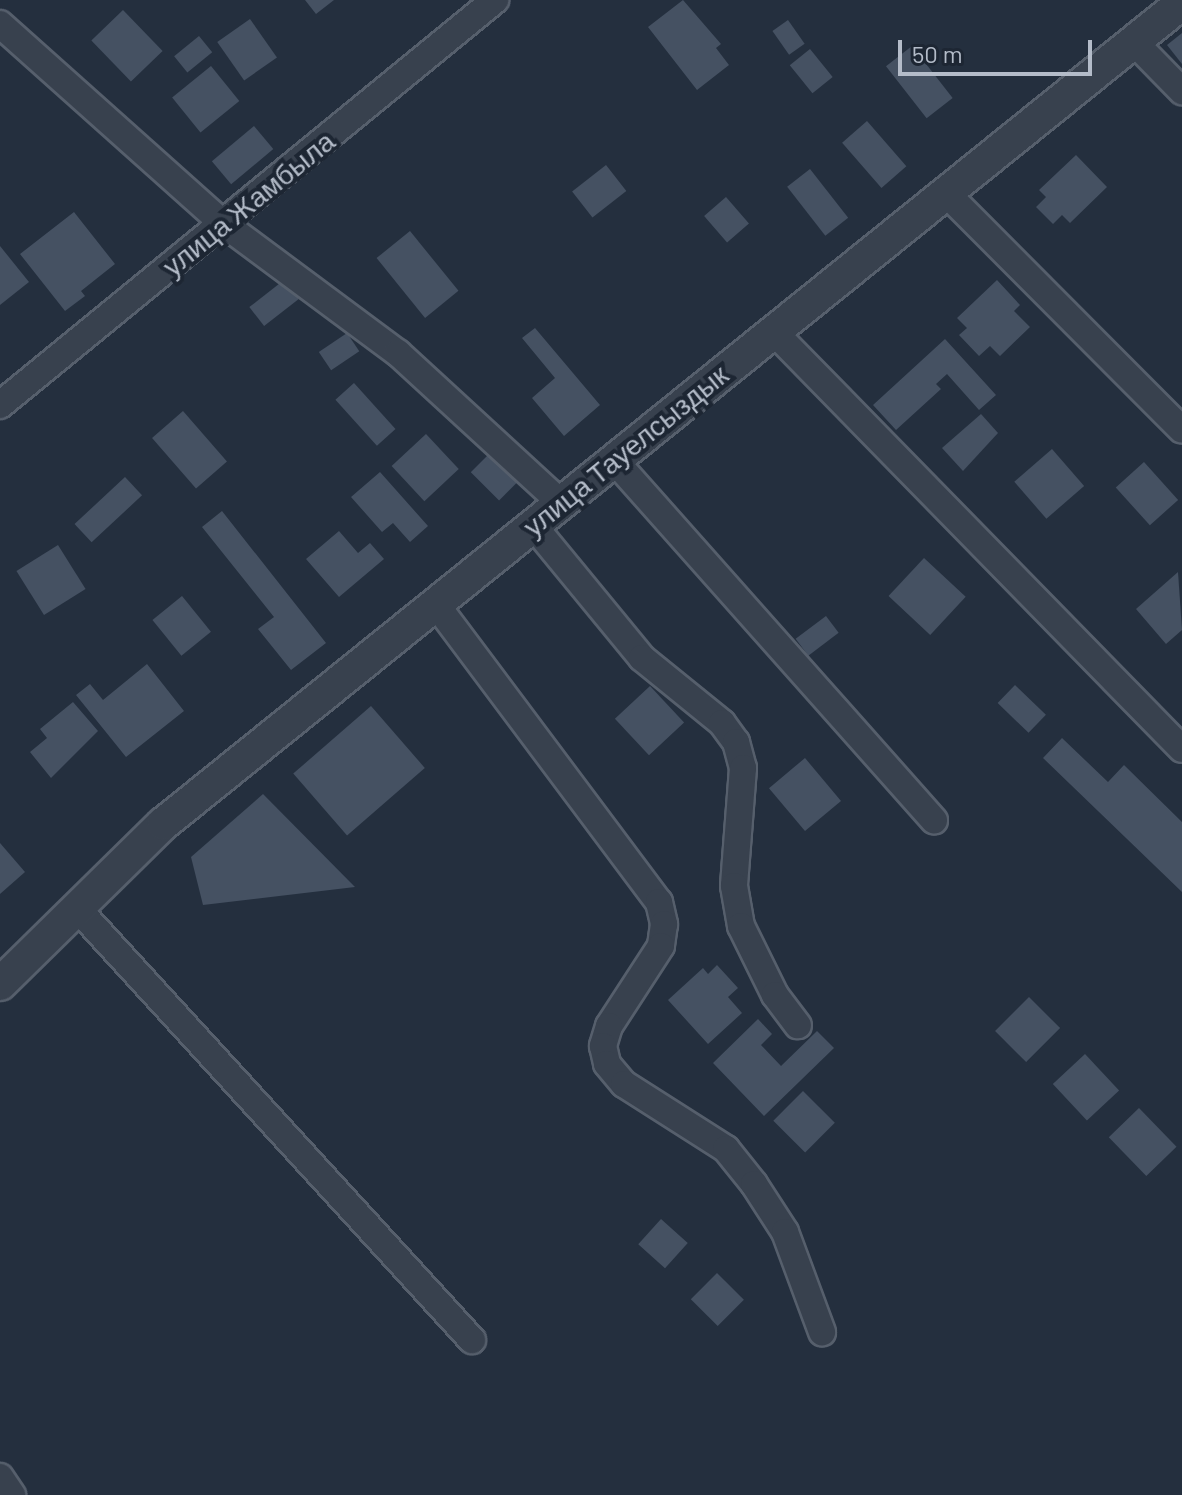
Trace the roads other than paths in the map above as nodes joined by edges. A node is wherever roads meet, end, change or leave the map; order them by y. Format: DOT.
graph roads {
  1 [pos="495,0"];
  2 [pos="1182,3"];
  3 [pos="0,24"];
  4 [pos="1134,42"];
  5 [pos="1182,91"];
  6 [pos="946,193"];
  7 [pos="224,224"];
  8 [pos="774,332"];
  9 [pos="0,405"];
  10 [pos="1182,430"];
  11 [pos="614,460"];
  12 [pos="560,502"];
  13 [pos="532,524"];
  14 [pos="435,603"];
  15 [pos="1182,749"];
  16 [pos="934,820"];
  17 [pos="76,907"];
  18 [pos="0,984"];
  19 [pos="798,1025"];
  20 [pos="822,1332"];
  21 [pos="472,1340"];
  22 [pos="0,1477"];
  23 [pos="12,1495"];
  1 -- 7 [label="street, улица Жамбыла"];
  2 -- 4 [label="street, улица Тауелсыздык"];
  3 -- 7 [label="street"];
  4 -- 5 [label="street"];
  4 -- 6 [label="street, улица Тауелсыздык"];
  6 -- 8 [label="street, улица Тауелсыздык"];
  6 -- 10 [label="street"];
  7 -- 9 [label="street, улица Жамбыла"];
  7 -- 12 [label="street"];
  8 -- 11 [label="street, улица Тауелсыздык"];
  8 -- 15 [label="street"];
  11 -- 12 [label="street, улица Тауелсыздык"];
  11 -- 16 [label="street"];
  12 -- 13 [label="street, улица Тауелсыздык"];
  13 -- 14 [label="street, улица Тауелсыздык"];
  13 -- 19 [label="street"];
  14 -- 17 [label="street, улица Тауелсыздык"];
  14 -- 20 [label="street"];
  17 -- 18 [label="street, улица Тауелсыздык"];
  17 -- 21 [label="street"];
  22 -- 23 [label="street"];
}
